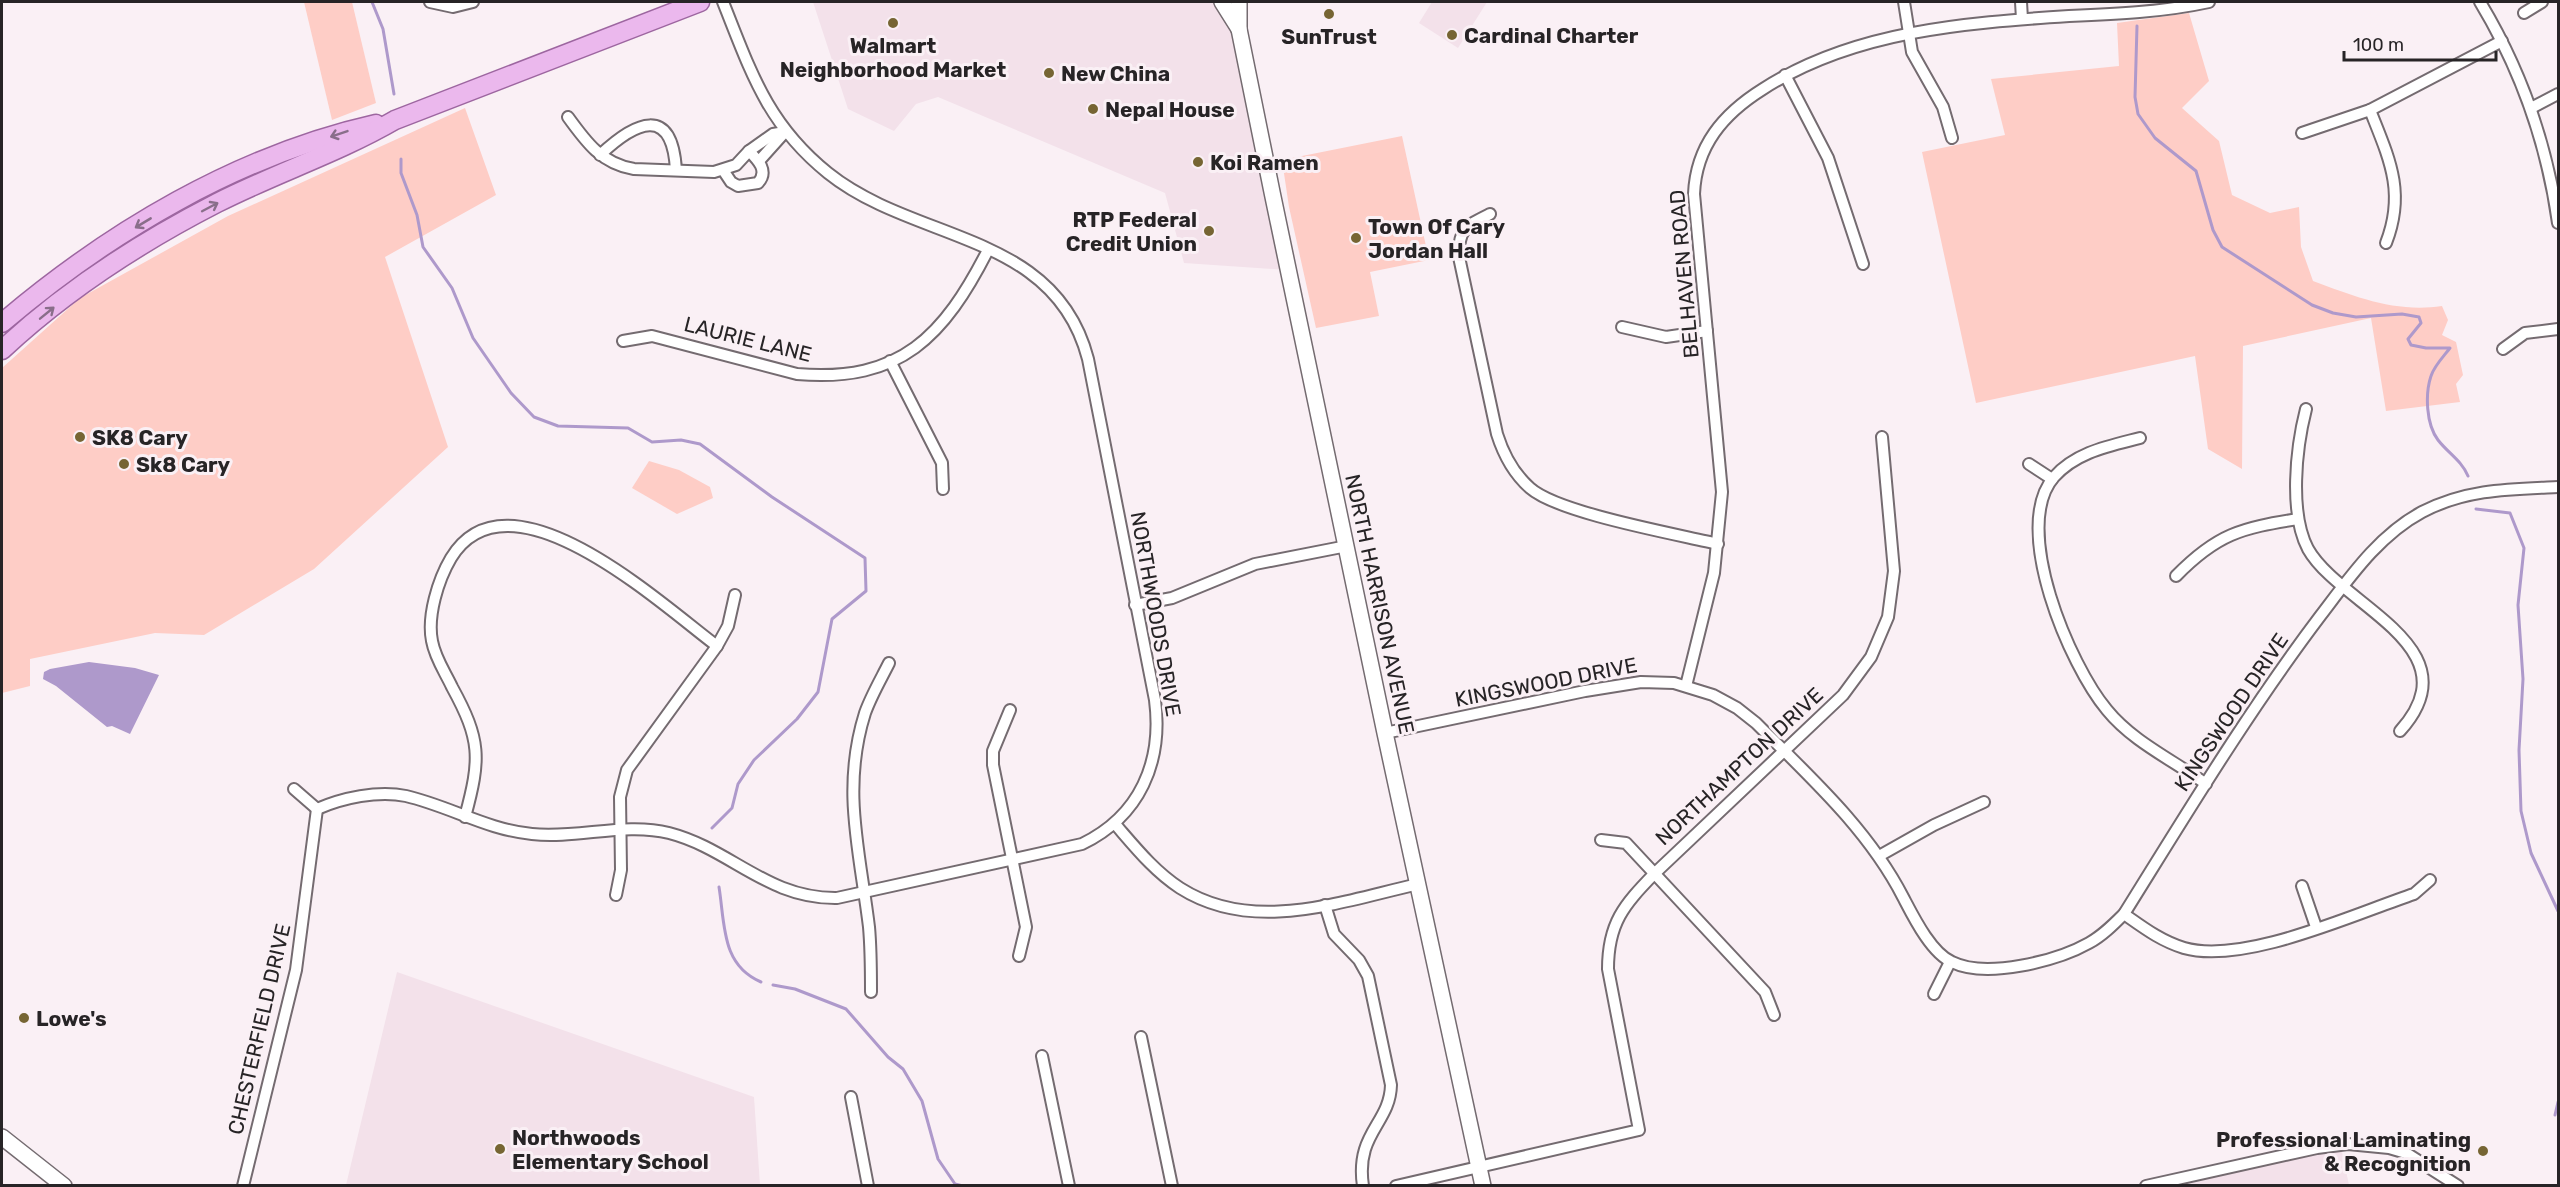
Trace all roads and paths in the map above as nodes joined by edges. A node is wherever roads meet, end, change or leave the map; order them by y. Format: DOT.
graph roads {
  1 [pos="430,2"];
  2 [pos="472,2"];
  3 [pos="700,2"];
  4 [pos="723,2"];
  5 [pos="1222,2"];
  6 [pos="1239,2"];
  7 [pos="1904,2"];
  8 [pos="2021,2"];
  9 [pos="2209,2"];
  10 [pos="2480,2"];
  11 [pos="2542,2"];
  12 [pos="2524,13"];
  13 [pos="2022,19"];
  14 [pos="1239,29"];
  15 [pos="1908,34"];
  16 [pos="2502,41"];
  17 [pos="1785,75"];
  18 [pos="2559,94"];
  19 [pos="2531,108"];
  20 [pos="2370,110"];
  21 [pos="568,117"];
  22 [pos="395,120"];
  23 [pos="785,132"];
  24 [pos="2302,133"];
  25 [pos="1952,138"];
  26 [pos="749,151"];
  27 [pos="600,155"];
  28 [pos="759,161"];
  29 [pos="676,170"];
  30 [pos="723,170"];
  31 [pos="1490,214"];
  32 [pos="2559,223"];
  33 [pos="2386,243"];
  34 [pos="988,250"];
  35 [pos="1863,264"];
  36 [pos="2,323"];
  37 [pos="1622,327"];
  38 [pos="2559,329"];
  39 [pos="1707,331"];
  40 [pos="623,341"];
  41 [pos="2503,349"];
  42 [pos="2,350"];
  43 [pos="890,362"];
  44 [pos="2306,409"];
  45 [pos="1882,437"];
  46 [pos="2140,438"];
  47 [pos="2029,464"];
  48 [pos="2052,479"];
  49 [pos="2559,487"];
  50 [pos="943,489"];
  51 [pos="2298,519"];
  52 [pos="1718,544"];
  53 [pos="1347,546"];
  54 [pos="2176,576"];
  55 [pos="2344,585"];
  56 [pos="735,595"];
  57 [pos="1135,605"];
  58 [pos="717,646"];
  59 [pos="889,663"];
  60 [pos="1686,686"];
  61 [pos="1010,710"];
  62 [pos="2400,731"];
  63 [pos="1385,733"];
  64 [pos="1784,752"];
  65 [pos="2206,784"];
  66 [pos="294,789"];
  67 [pos="1984,802"];
  68 [pos="316,809"];
  69 [pos="465,817"];
  70 [pos="1115,824"];
  71 [pos="621,831"];
  72 [pos="1601,840"];
  73 [pos="1879,856"];
  74 [pos="1012,861"];
  75 [pos="1654,874"];
  76 [pos="2430,880"];
  77 [pos="1419,884"];
  78 [pos="2302,886"];
  79 [pos="863,894"];
  80 [pos="616,896"];
  81 [pos="1325,905"];
  82 [pos="2124,914"];
  83 [pos="2316,927"];
  84 [pos="1019,956"];
  85 [pos="1950,962"];
  86 [pos="871,992"];
  87 [pos="1934,994"];
  88 [pos="1774,1015"];
  89 [pos="1141,1037"];
  90 [pos="1042,1056"];
  91 [pos="851,1097"];
  92 [pos="2,1137"];
  93 [pos="1479,1167"];
  94 [pos="54,1182"];
  95 [pos="243,1185"];
  96 [pos="868,1185"];
  97 [pos="1069,1185"];
  98 [pos="1172,1185"];
  99 [pos="1363,1185"];
  100 [pos="1396,1185"];
  101 [pos="1483,1185"];
  102 [pos="2146,1185"];
  103 [pos="2458,1185"];
  1 -- 2 [label="street"];
  3 -- 22 [label="main road"];
  4 -- 23 [label="street, NORTHWOODS DRIVE"];
  5 -- 14 [label="main road, NORTH HARRISON AVENUE"];
  6 -- 14 [label="main road, NORTH HARRISON AVENUE"];
  7 -- 15 [label="street"];
  8 -- 13 [label="street"];
  9 -- 13 [label="street, BELHAVEN ROAD"];
  10 -- 16 [label="street"];
  11 -- 12 [label="street"];
  13 -- 15 [label="street, BELHAVEN ROAD"];
  14 -- 53 [label="main road, NORTH HARRISON AVENUE"];
  15 -- 17 [label="street, BELHAVEN ROAD"];
  15 -- 25 [label="street"];
  16 -- 19 [label="street"];
  16 -- 20 [label="street"];
  17 -- 35 [label="street"];
  17 -- 39 [label="street, BELHAVEN ROAD"];
  18 -- 19 [label="street"];
  19 -- 32 [label="street"];
  20 -- 24 [label="street"];
  20 -- 33 [label="street"];
  21 -- 27 [label="street"];
  22 -- 36 [label="main road, one-way"];
  42 -- 22 [label="main road, one-way"];
  23 -- 26 [label="street"];
  23 -- 28 [label="street"];
  23 -- 34 [label="street, NORTHWOODS DRIVE"];
  26 -- 28 [label="street"];
  26 -- 30 [label="street"];
  27 -- 29 [label="street"];
  27 -- 29 [label="street"];
  28 -- 30 [label="street"];
  29 -- 30 [label="street"];
  31 -- 52 [label="street"];
  34 -- 43 [label="street, LAURIE LANE"];
  34 -- 57 [label="street, NORTHWOODS DRIVE"];
  37 -- 39 [label="street"];
  38 -- 41 [label="street"];
  39 -- 52 [label="street, BELHAVEN ROAD"];
  40 -- 43 [label="street, LAURIE LANE"];
  43 -- 50 [label="street"];
  44 -- 51 [label="street"];
  45 -- 64 [label="street, NORTHAMPTON DRIVE"];
  46 -- 48 [label="street"];
  47 -- 48 [label="street"];
  48 -- 65 [label="street"];
  49 -- 55 [label="street, KINGSWOOD DRIVE"];
  51 -- 54 [label="street"];
  51 -- 55 [label="street"];
  52 -- 60 [label="street, BELHAVEN ROAD"];
  53 -- 57 [label="street"];
  53 -- 63 [label="main road, NORTH HARRISON AVENUE"];
  55 -- 62 [label="street"];
  55 -- 65 [label="street, KINGSWOOD DRIVE"];
  56 -- 58 [label="street"];
  57 -- 70 [label="street, NORTHWOODS DRIVE"];
  58 -- 69 [label="street"];
  58 -- 71 [label="street"];
  59 -- 79 [label="street"];
  60 -- 63 [label="street, KINGSWOOD DRIVE"];
  60 -- 64 [label="street, KINGSWOOD DRIVE"];
  61 -- 74 [label="street"];
  63 -- 77 [label="main road, NORTH HARRISON AVENUE"];
  64 -- 73 [label="street, KINGSWOOD DRIVE"];
  64 -- 75 [label="street, NORTHAMPTON DRIVE"];
  65 -- 82 [label="street, KINGSWOOD DRIVE"];
  66 -- 68 [label="street"];
  67 -- 73 [label="street"];
  68 -- 69 [label="street, NORTHWOODS DRIVE"];
  68 -- 95 [label="street, CHESTERFIELD DRIVE"];
  69 -- 71 [label="street, NORTHWOODS DRIVE"];
  70 -- 74 [label="street, NORTHWOODS DRIVE"];
  70 -- 81 [label="street"];
  71 -- 79 [label="street, NORTHWOODS DRIVE"];
  71 -- 80 [label="street"];
  72 -- 75 [label="street"];
  73 -- 85 [label="street, KINGSWOOD DRIVE"];
  74 -- 79 [label="street, NORTHWOODS DRIVE"];
  74 -- 84 [label="street"];
  75 -- 88 [label="street"];
  75 -- 93 [label="street, NORTHAMPTON DRIVE"];
  76 -- 83 [label="street"];
  77 -- 81 [label="street"];
  77 -- 93 [label="main road, NORTH HARRISON AVENUE"];
  78 -- 83 [label="street"];
  79 -- 86 [label="street"];
  81 -- 99 [label="street"];
  82 -- 83 [label="street"];
  82 -- 85 [label="street, KINGSWOOD DRIVE"];
  85 -- 87 [label="street"];
  89 -- 98 [label="street"];
  90 -- 97 [label="street"];
  91 -- 96 [label="street"];
  92 -- 94 [label="main road"];
  93 -- 100 [label="street"];
  93 -- 101 [label="main road, NORTH HARRISON AVENUE"];
  102 -- 103 [label="street"];
}
